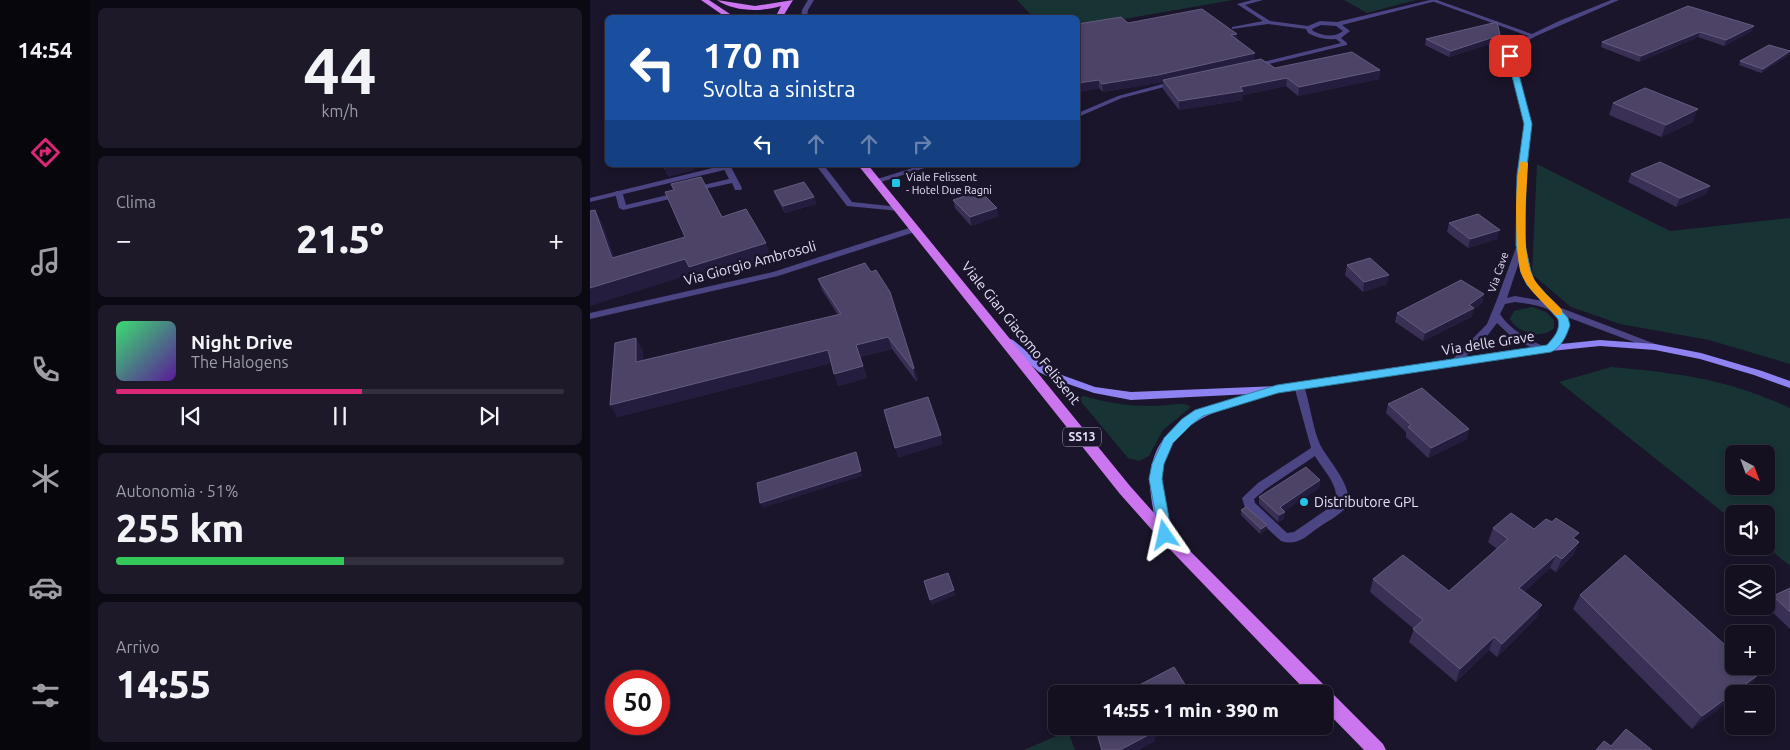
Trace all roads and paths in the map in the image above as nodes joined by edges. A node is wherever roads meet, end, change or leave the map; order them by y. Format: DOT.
graph roads {
  1 [pos="704,0"];
  2 [pos="720,0"];
  3 [pos="811,0"];
  4 [pos="1260,0"];
  5 [pos="1432,0"];
  6 [pos="1616,0"];
  7 [pos="788,1"];
  8 [pos="735,6"];
  9 [pos="728,15"];
  10 [pos="780,15"];
  11 [pos="804,15"];
  12 [pos="1268,22"];
  13 [pos="1337,24"];
  14 [pos="1234,28"];
  15 [pos="1309,28"];
  16 [pos="1533,36"];
  17 [pos="1337,37"];
  18 [pos="1251,66"];
  19 [pos="1185,80"];
  20 [pos="1080,114"];
  21 [pos="726,167"];
  22 [pos="730,167"];
  23 [pos="823,167"];
  24 [pos="865,167"];
  25 [pos="923,167"];
  26 [pos="734,180"];
  27 [pos="876,180"];
  28 [pos="738,188"];
  29 [pos="619,193"];
  30 [pos="590,200"];
  31 [pos="898,209"];
  32 [pos="915,229"];
  33 [pos="1521,245"];
  34 [pos="1501,302"];
  35 [pos="1557,310"];
  36 [pos="1496,314"];
  37 [pos="590,316"];
  38 [pos="1002,336"];
  39 [pos="1655,347"];
  40 [pos="1547,349"];
  41 [pos="1454,363"];
  42 [pos="1790,385"];
  43 [pos="1299,386"];
  44 [pos="1277,389"];
  45 [pos="1317,449"];
  46 [pos="1165,535"];
  47 [pos="1312,685"];
  48 [pos="1333,706"];
  49 [pos="1377,750"];
  1 -- 9 [label="main road"];
  2 -- 8 [label="main road"];
  3 -- 11 [label="street"];
  4 -- 12 [label="street"];
  5 -- 13 [label="street"];
  5 -- 16 [label="street"];
  6 -- 16 [label="street, Via Cave"];
  7 -- 8 [label="main road"];
  7 -- 10 [label="main road"];
  12 -- 14 [label="street"];
  12 -- 15 [label="street"];
  13 -- 15 [label="street"];
  13 -- 17 [label="street"];
  15 -- 17 [label="street"];
  16 -- 33 [label="street, Via Cave"];
  17 -- 18 [label="street"];
  19 -- 20 [label="street"];
  21 -- 29 [label="street"];
  22 -- 26 [label="street"];
  23 -- 31 [label="street"];
  24 -- 27 [label="main road, Viale Gian Giacomo Felissent / SS13"];
  25 -- 27 [label="street"];
  26 -- 28 [label="street"];
  26 -- 29 [label="street"];
  27 -- 31 [label="main road, Viale Gian Giacomo Felissent / SS13"];
  29 -- 30 [label="street"];
  31 -- 32 [label="main road, Viale Gian Giacomo Felissent / SS13"];
  32 -- 37 [label="street, Via Giorgio Ambrosoli"];
  32 -- 38 [label="main road, Viale Gian Giacomo Felissent / SS13"];
  33 -- 34 [label="street, Via Cave"];
  33 -- 35 [label="street"];
  34 -- 35 [label="street"];
  34 -- 36 [label="street, Via Cave"];
  35 -- 39 [label="street"];
  35 -- 40 [label="street"];
  36 -- 40 [label="street"];
  36 -- 41 [label="street, Via Cave"];
  38 -- 44 [label="main road, Via delle Grave"];
  38 -- 46 [label="main road, Viale Gian Giacomo Felissent / SS13"];
  39 -- 40 [label="main road, Via delle Grave"];
  39 -- 42 [label="main road, Via delle Grave"];
  40 -- 41 [label="main road, Via delle Grave"];
  41 -- 43 [label="main road, Via delle Grave"];
  43 -- 44 [label="main road, Via delle Grave"];
  43 -- 45 [label="street"];
  44 -- 46 [label="main road, Via delle Grave"];
  45 -- 45 [label="street"];
  46 -- 47 [label="main road, Viale Gian Giacomo Felissent / SS13"];
  48 -- 49 [label="main road"];
}
